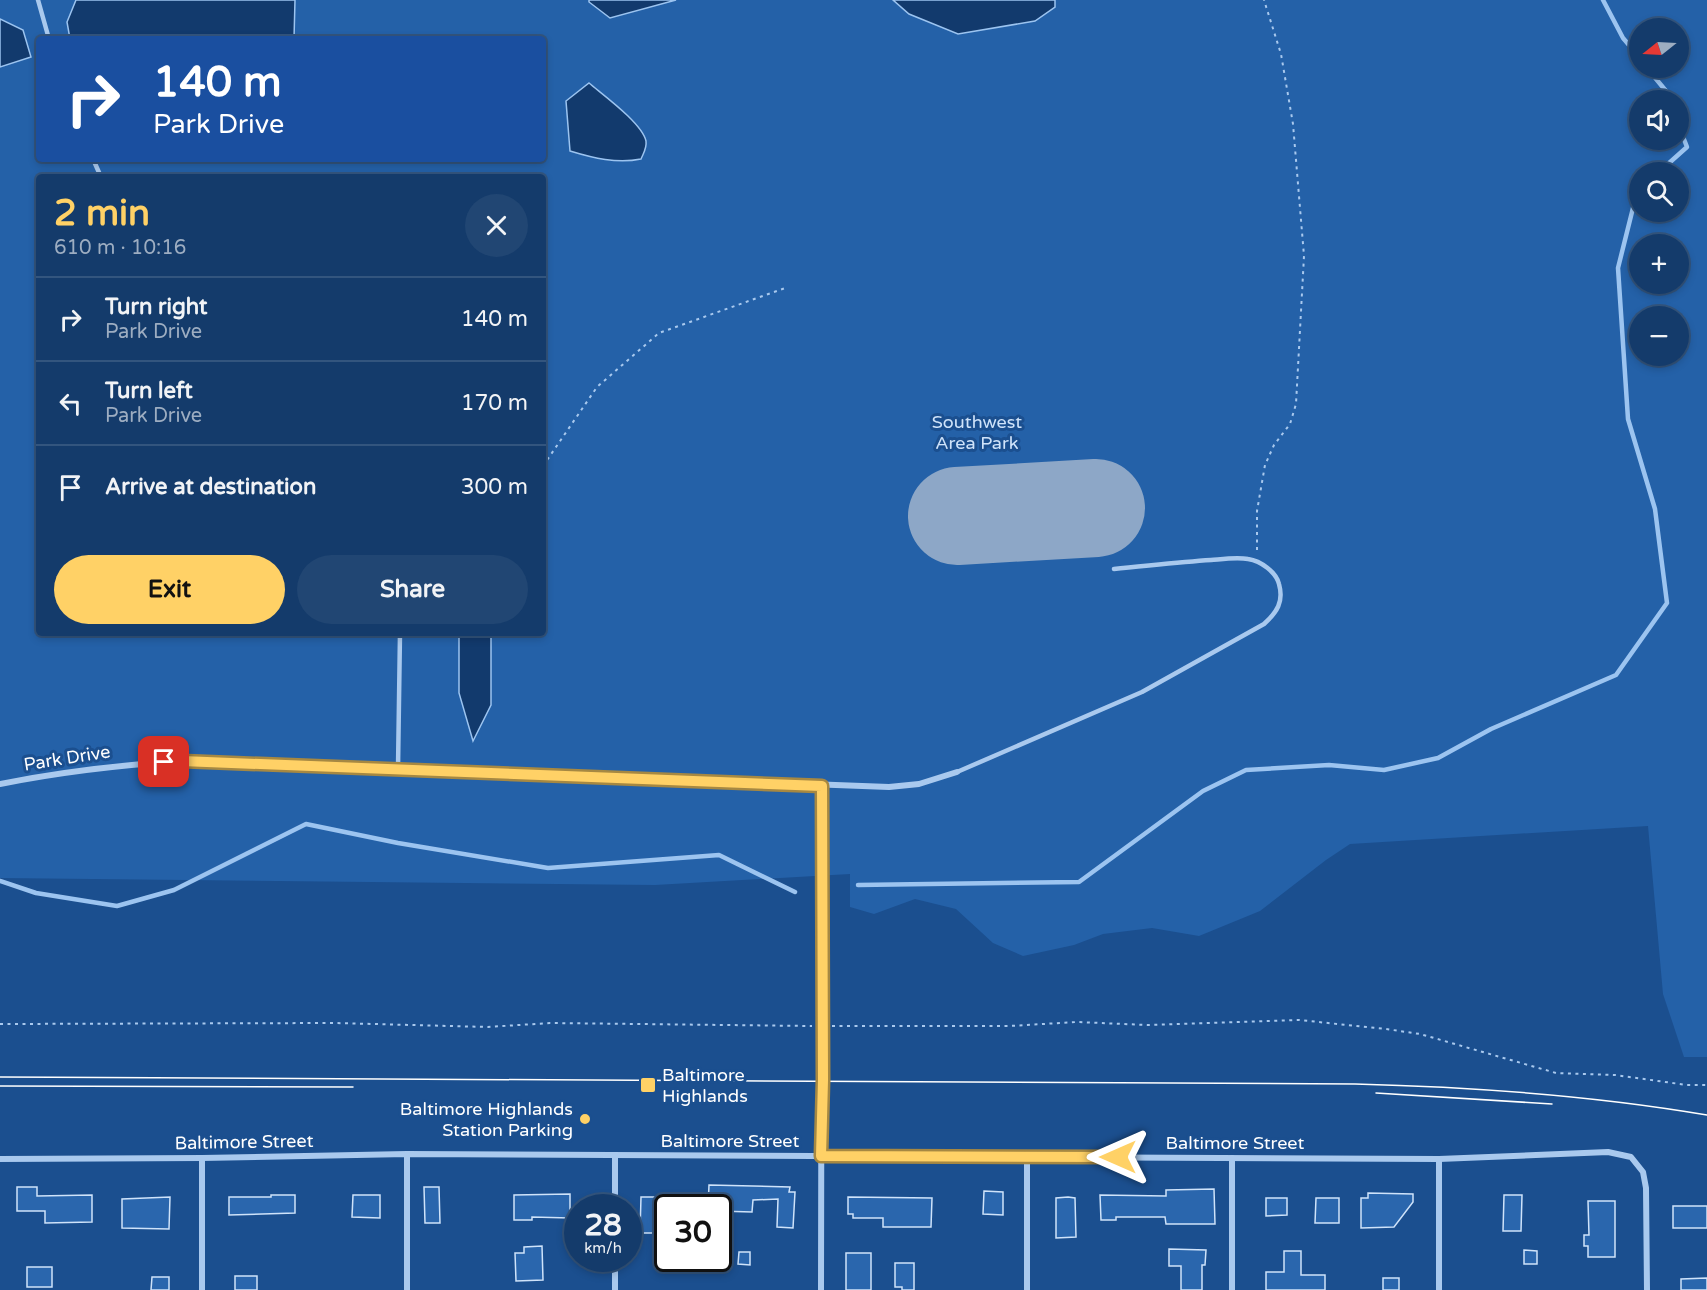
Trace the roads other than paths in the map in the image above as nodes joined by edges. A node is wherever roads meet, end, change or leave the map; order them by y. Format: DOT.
graph roads {
  1 [pos="38,0"];
  2 [pos="49,36"];
  3 [pos="1114,569"];
  4 [pos="400,636"];
  5 [pos="398,769"];
  6 [pos="957,772"];
  7 [pos="0,784"];
  8 [pos="822,786"];
  9 [pos="407,1154"];
  10 [pos="615,1156"];
  11 [pos="821,1156"];
  12 [pos="1028,1156"];
  13 [pos="202,1158"];
  14 [pos="1232,1158"];
  15 [pos="0,1159"];
  16 [pos="1439,1159"];
  17 [pos="615,1194"];
  18 [pos="615,1272"];
  19 [pos="202,1290"];
  20 [pos="407,1290"];
  21 [pos="615,1290"];
  22 [pos="821,1290"];
  23 [pos="1028,1290"];
  24 [pos="1232,1290"];
  25 [pos="1439,1290"];
  26 [pos="1647,1290"];
  1 -- 2 [label="lane"];
  3 -- 6 [label="lane"];
  4 -- 5 [label="lane"];
  5 -- 7 [label="street, Park Drive"];
  5 -- 8 [label="street, Park Drive"];
  6 -- 8 [label="street, Park Drive"];
  8 -- 11 [label="street"];
  9 -- 10 [label="street, Baltimore Street"];
  9 -- 13 [label="street, Baltimore Street"];
  9 -- 20 [label="street"];
  10 -- 11 [label="street, Baltimore Street"];
  10 -- 17 [label="street"];
  11 -- 12 [label="street, Baltimore Street"];
  11 -- 22 [label="street"];
  12 -- 14 [label="street, Baltimore Street"];
  12 -- 23 [label="street"];
  13 -- 15 [label="street, Baltimore Street"];
  13 -- 19 [label="street"];
  14 -- 16 [label="street, Baltimore Street"];
  14 -- 24 [label="street"];
  16 -- 25 [label="street"];
  16 -- 26 [label="street, Baltimore Street"];
  18 -- 21 [label="street"];
}
